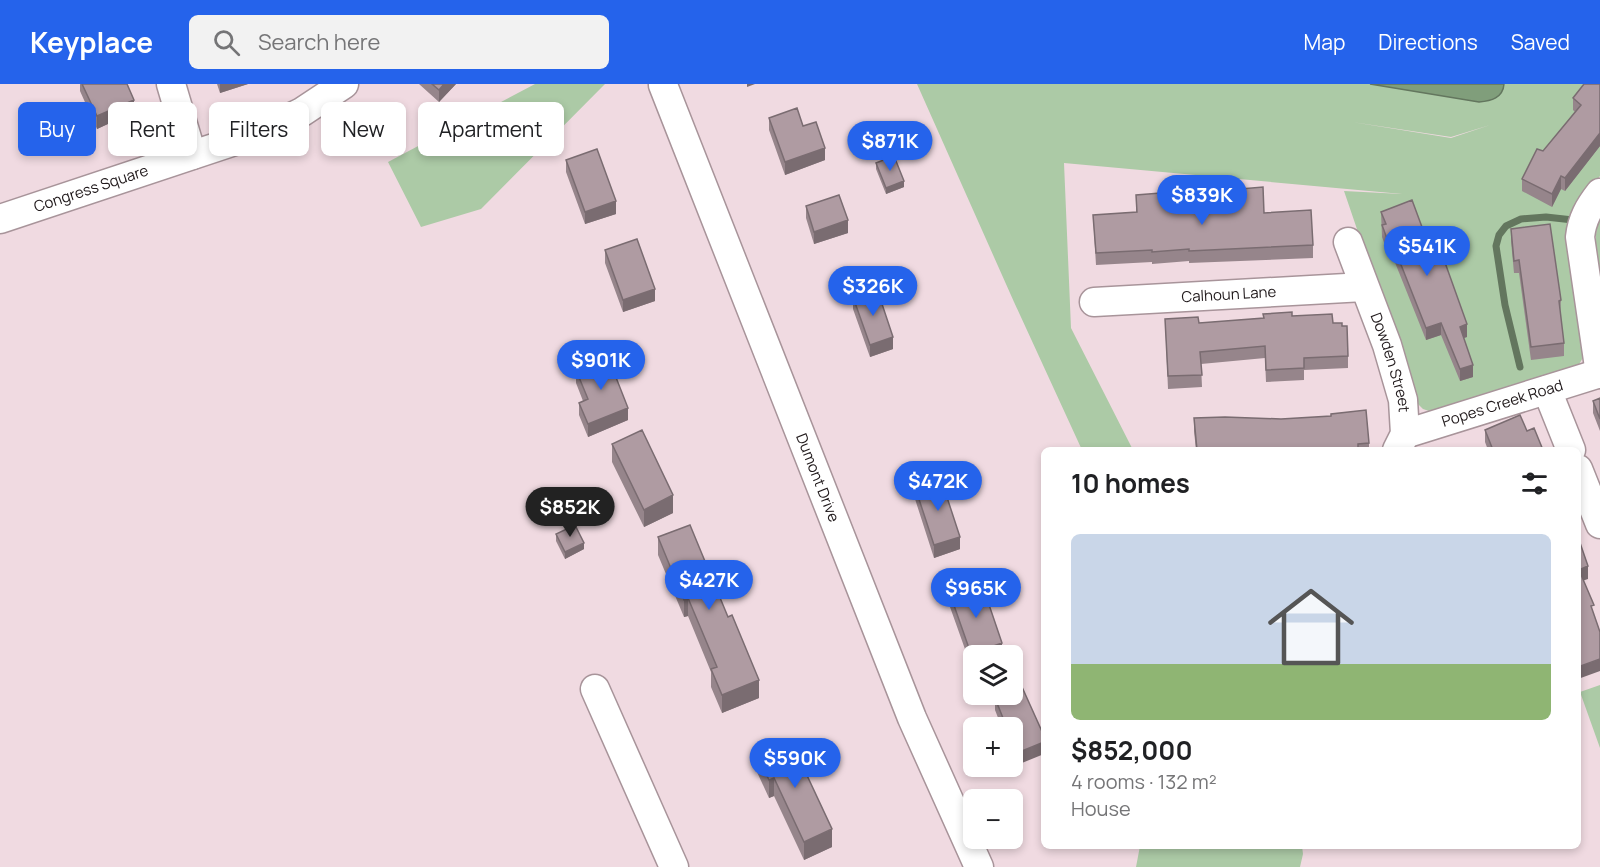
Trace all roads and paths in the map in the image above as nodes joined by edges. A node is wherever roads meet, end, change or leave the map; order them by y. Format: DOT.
graph roads {
  1 [pos="171,84"];
  2 [pos="344,84"];
  3 [pos="663,85"];
  4 [pos="176,102"];
  5 [pos="197,153"];
  6 [pos="189,156"];
  7 [pos="1600,193"];
  8 [pos="0,219"];
  9 [pos="1348,242"];
  10 [pos="1364,287"];
  11 [pos="1095,302"];
  12 [pos="1600,374"];
  13 [pos="1547,390"];
  14 [pos="1401,442"];
  15 [pos="1569,447"];
  16 [pos="1581,476"];
  17 [pos="1600,524"];
  18 [pos="595,688"];
  19 [pos="675,867"];
  20 [pos="979,867"];
  1 -- 4 [label="street"];
  2 -- 5 [label="street, Congress Square"];
  3 -- 20 [label="street, Dumont Drive"];
  6 -- 8 [label="street, Congress Square"];
  7 -- 12 [label="street"];
  9 -- 10 [label="street, Dowden Street"];
  10 -- 11 [label="street, Calhoun Lane"];
  10 -- 14 [label="street, Dowden Street"];
  12 -- 13 [label="street, Popes Creek Road"];
  13 -- 14 [label="street, Popes Creek Road"];
  13 -- 15 [label="street"];
  16 -- 17 [label="street"];
  18 -- 19 [label="street"];
}
